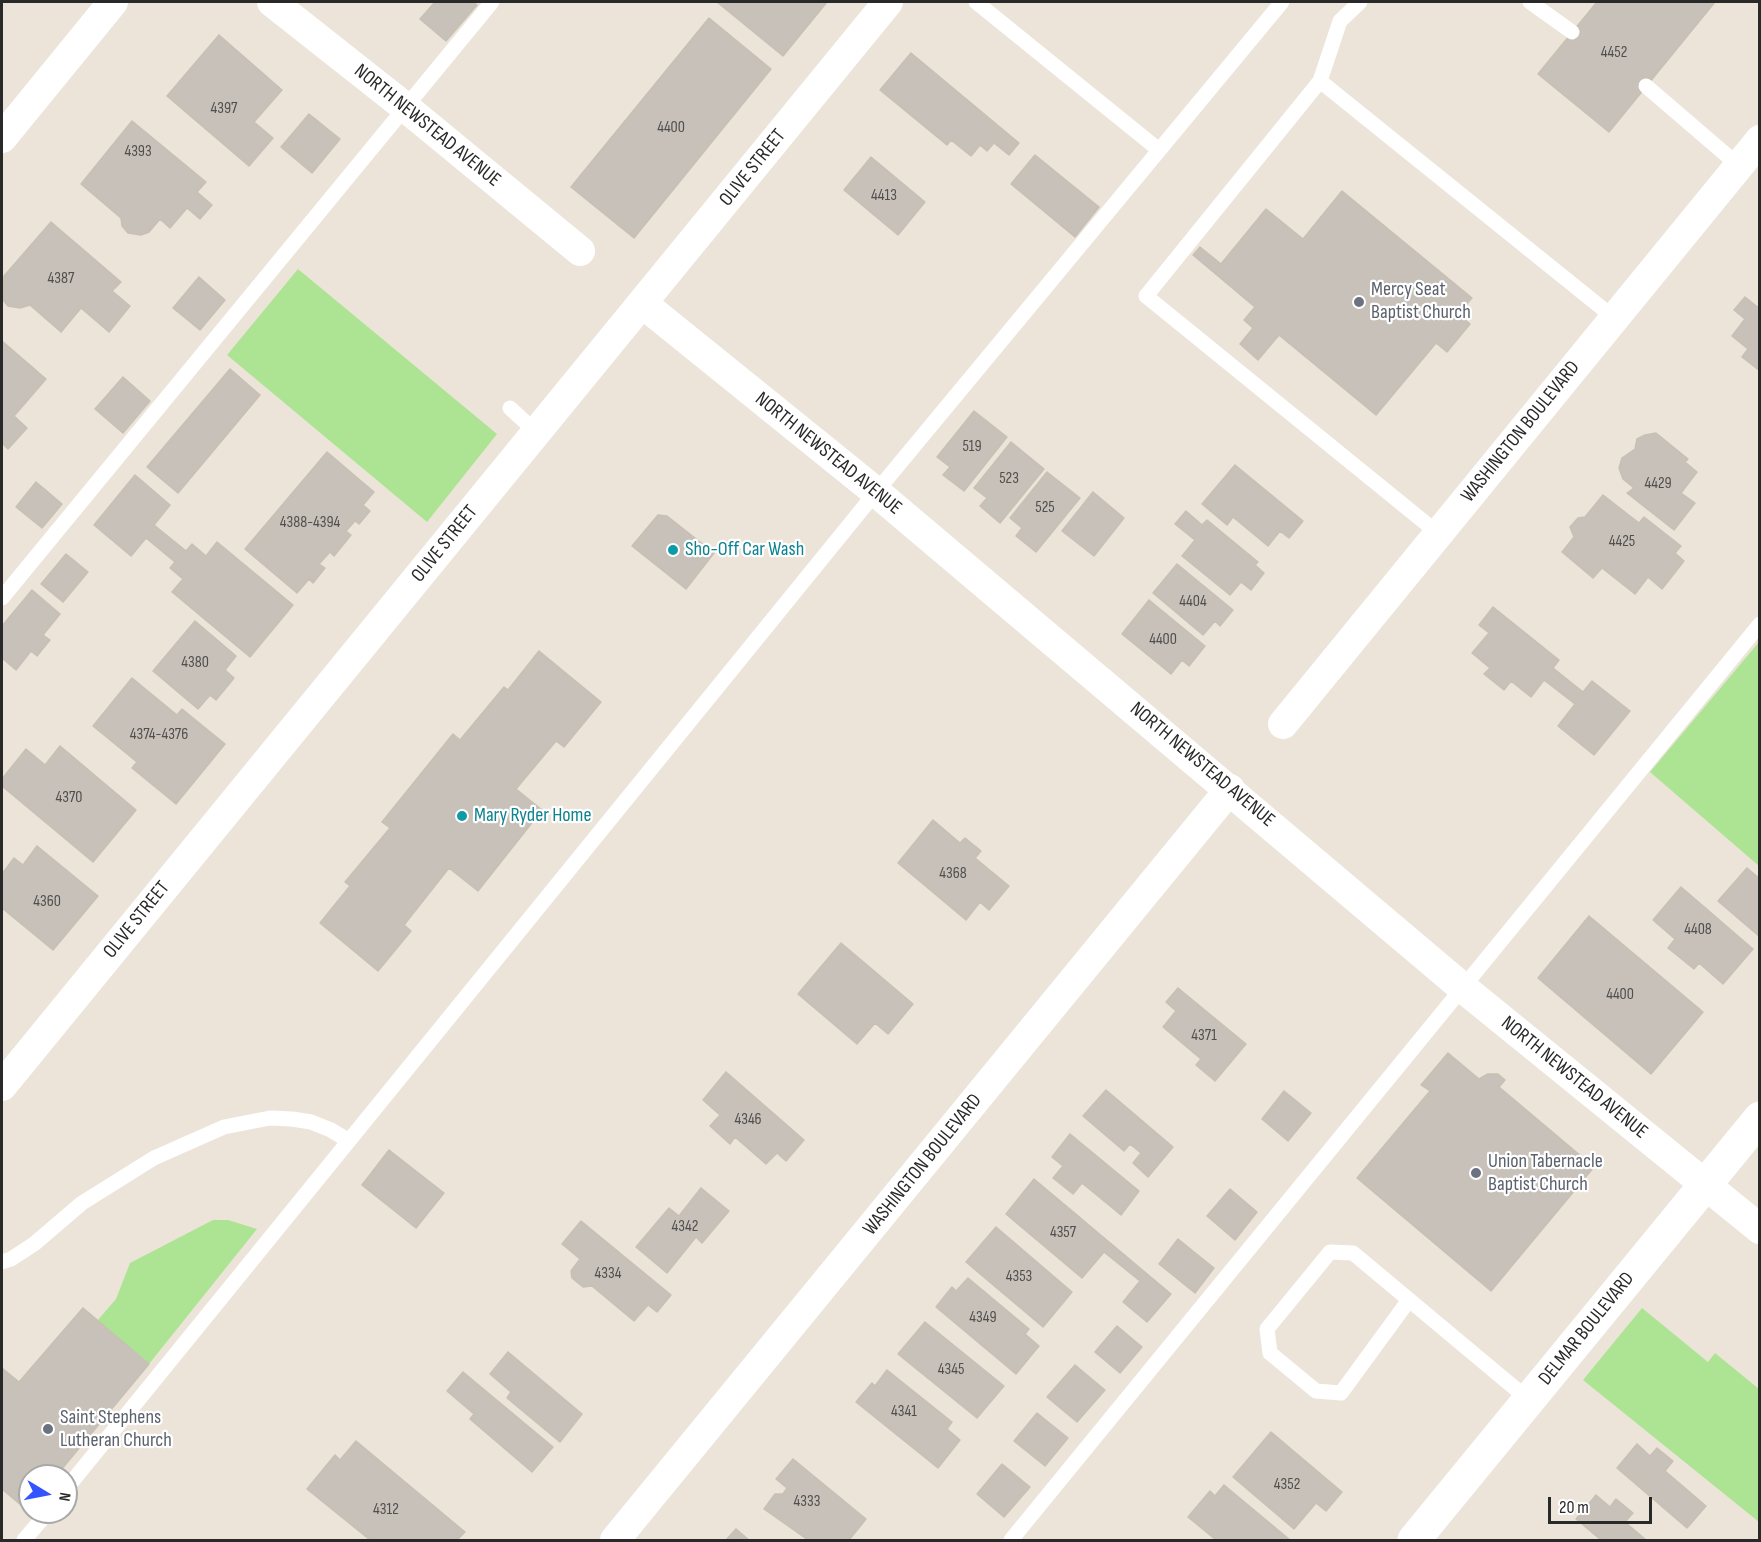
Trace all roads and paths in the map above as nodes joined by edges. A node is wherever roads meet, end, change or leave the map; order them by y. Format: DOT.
graph roads {
  1 [pos="113,2"];
  2 [pos="272,2"];
  3 [pos="492,2"];
  4 [pos="888,2"];
  5 [pos="976,2"];
  6 [pos="1282,2"];
  7 [pos="1360,2"];
  8 [pos="1530,2"];
  9 [pos="1572,32"];
  10 [pos="1320,81"];
  11 [pos="1646,86"];
  12 [pos="405,107"];
  13 [pos="2,138"];
  14 [pos="1760,140"];
  15 [pos="1159,150"];
  16 [pos="1738,165"];
  17 [pos="580,251"];
  18 [pos="642,303"];
  19 [pos="1613,317"];
  20 [pos="510,408"];
  21 [pos="536,432"];
  22 [pos="876,492"];
  23 [pos="1439,534"];
  24 [pos="2,598"];
  25 [pos="1760,624"];
  26 [pos="1283,724"];
  27 [pos="1230,789"];
  28 [pos="1463,987"];
  29 [pos="2,1086"];
  30 [pos="1760,1118"];
  31 [pos="349,1141"];
  32 [pos="1705,1185"];
  33 [pos="1760,1229"];
  34 [pos="2,1262"];
  35 [pos="1409,1300"];
  36 [pos="1529,1400"];
  37 [pos="78,1474"];
  38 [pos="38,1524"];
  39 [pos="24,1540"];
  40 [pos="615,1540"];
  41 [pos="1011,1540"];
  42 [pos="1414,1540"];
  1 -- 13 [label="street"];
  2 -- 12 [label="street, NORTH NEWSTEAD AVENUE"];
  3 -- 12 [label="lane"];
  4 -- 18 [label="street, OLIVE STREET"];
  5 -- 15 [label="lane"];
  6 -- 15 [label="lane"];
  7 -- 10 [label="lane"];
  8 -- 9 [label="lane"];
  10 -- 19 [label="lane"];
  10 -- 23 [label="lane"];
  11 -- 16 [label="lane"];
  12 -- 17 [label="street, NORTH NEWSTEAD AVENUE"];
  12 -- 24 [label="lane"];
  14 -- 16 [label="street, WASHINGTON BOULEVARD"];
  15 -- 22 [label="lane"];
  16 -- 19 [label="street, WASHINGTON BOULEVARD"];
  18 -- 21 [label="street, OLIVE STREET"];
  18 -- 22 [label="street, NORTH NEWSTEAD AVENUE"];
  19 -- 23 [label="street, WASHINGTON BOULEVARD"];
  20 -- 21 [label="lane"];
  21 -- 29 [label="street, OLIVE STREET"];
  22 -- 27 [label="street, NORTH NEWSTEAD AVENUE"];
  22 -- 31 [label="lane"];
  23 -- 26 [label="street, WASHINGTON BOULEVARD"];
  25 -- 28 [label="lane"];
  27 -- 28 [label="street, NORTH NEWSTEAD AVENUE"];
  27 -- 40 [label="street, WASHINGTON BOULEVARD"];
  28 -- 32 [label="street, NORTH NEWSTEAD AVENUE"];
  28 -- 41 [label="lane"];
  30 -- 32 [label="main road, DELMAR BOULEVARD"];
  31 -- 34 [label="lane"];
  31 -- 37 [label="lane"];
  32 -- 33 [label="street, NORTH NEWSTEAD AVENUE"];
  32 -- 36 [label="main road, DELMAR BOULEVARD"];
  35 -- 35 [label="lane"];
  35 -- 36 [label="lane"];
  36 -- 42 [label="main road, DELMAR BOULEVARD"];
  38 -- 39 [label="lane"];
}
